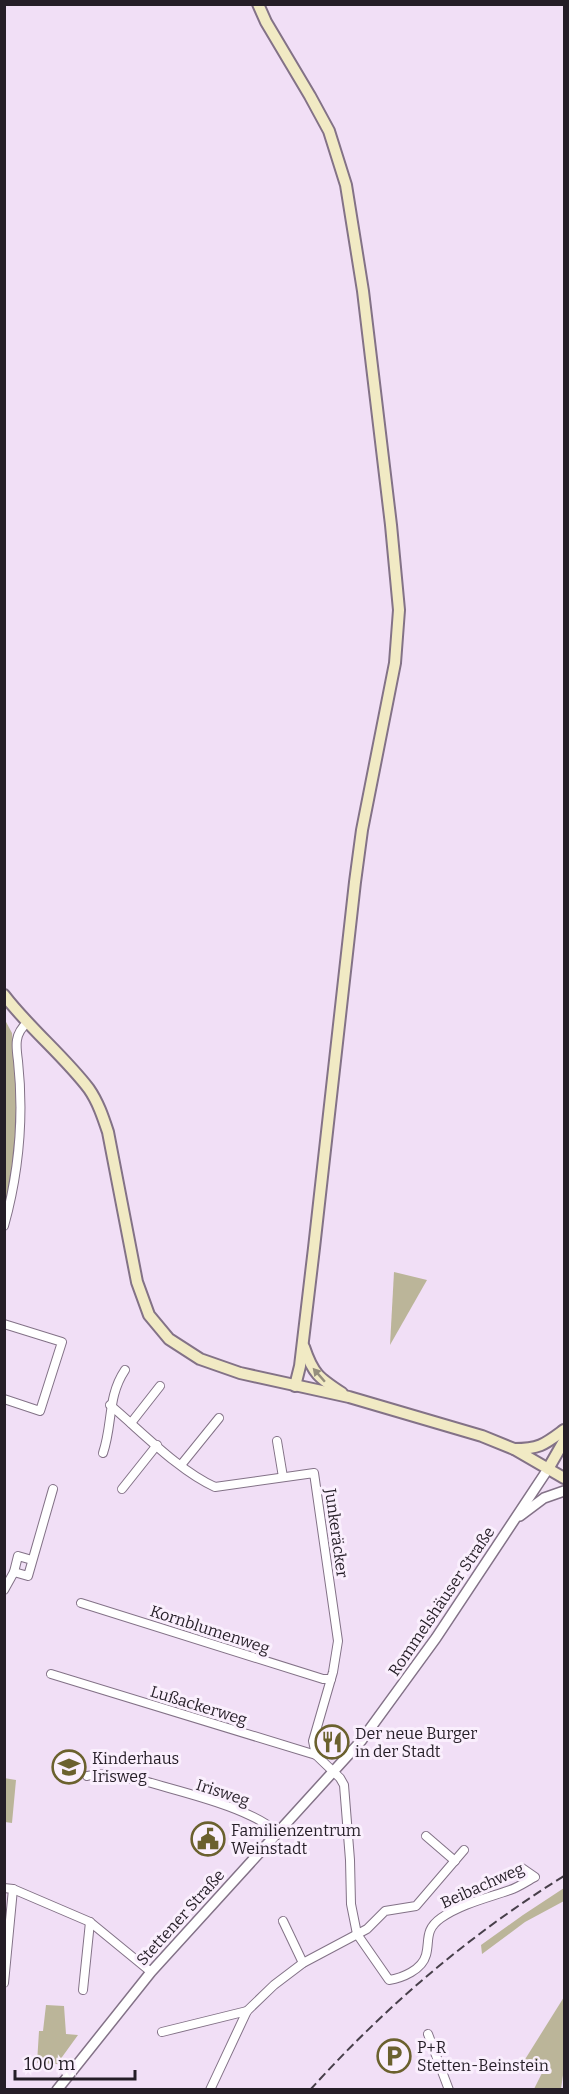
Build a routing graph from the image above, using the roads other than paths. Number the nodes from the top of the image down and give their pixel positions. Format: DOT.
graph roads {
  1 [pos="258,4"];
  2 [pos="4,996"];
  3 [pos="27,1023"];
  4 [pos="4,1226"];
  5 [pos="4,1324"];
  6 [pos="302,1341"];
  7 [pos="125,1370"];
  8 [pos="159,1386"];
  9 [pos="295,1386"];
  10 [pos="349,1397"];
  11 [pos="4,1399"];
  12 [pos="110,1405"];
  13 [pos="219,1419"];
  14 [pos="131,1423"];
  15 [pos="564,1430"];
  16 [pos="277,1441"];
  17 [pos="564,1441"];
  18 [pos="157,1445"];
  19 [pos="514,1449"];
  20 [pos="103,1453"];
  21 [pos="181,1464"];
  22 [pos="548,1468"];
  23 [pos="283,1477"];
  24 [pos="564,1478"];
  25 [pos="53,1489"];
  26 [pos="122,1489"];
  27 [pos="564,1491"];
  28 [pos="513,1521"];
  29 [pos="32,1560"];
  30 [pos="14,1572"];
  31 [pos="4,1590"];
  32 [pos="81,1603"];
  33 [pos="51,1674"];
  34 [pos="331,1679"];
  35 [pos="316,1755"];
  36 [pos="334,1771"];
  37 [pos="87,1776"];
  38 [pos="277,1832"];
  39 [pos="426,1836"];
  40 [pos="464,1850"];
  41 [pos="455,1861"];
  42 [pos="522,1869"];
  43 [pos="9,1888"];
  44 [pos="283,1921"];
  45 [pos="90,1922"];
  46 [pos="357,1934"];
  47 [pos="303,1963"];
  48 [pos="151,1972"];
  49 [pos="4,1983"];
  50 [pos="83,1990"];
  51 [pos="247,2011"];
  52 [pos="162,2032"];
  53 [pos="428,2034"];
  54 [pos="57,2090"];
  55 [pos="210,2090"];
  56 [pos="449,2090"];
  1 -- 6 [label="main road"];
  2 -- 3 [label="main road"];
  3 -- 4 [label="street"];
  3 -- 9 [label="main road"];
  5 -- 11 [label="street"];
  6 -- 9 [label="main road"];
  10 -- 6 [label="main road, one-way"];
  7 -- 12 [label="street"];
  8 -- 14 [label="street"];
  9 -- 10 [label="main road"];
  10 -- 19 [label="main road"];
  12 -- 14 [label="street, Junkeräcker"];
  12 -- 20 [label="street"];
  13 -- 21 [label="street"];
  14 -- 18 [label="street, Junkeräcker"];
  15 -- 19 [label="main road"];
  16 -- 23 [label="street"];
  17 -- 22 [label="main road, Rommelshäuser Straße"];
  18 -- 21 [label="street, Junkeräcker"];
  18 -- 26 [label="street"];
  19 -- 22 [label="main road"];
  21 -- 23 [label="street, Junkeräcker"];
  22 -- 24 [label="main road"];
  22 -- 28 [label="street, Rommelshäuser Straße"];
  23 -- 34 [label="street, Junkeräcker"];
  25 -- 29 [label="street"];
  27 -- 28 [label="street"];
  28 -- 36 [label="street, Rommelshäuser Straße"];
  29 -- 30 [label="street"];
  29 -- 30 [label="street"];
  30 -- 31 [label="street"];
  32 -- 34 [label="street, Kornblumenweg"];
  33 -- 35 [label="street, Lußackerweg"];
  34 -- 35 [label="street, Junkeräcker"];
  35 -- 36 [label="street, Lußackerweg"];
  36 -- 38 [label="street, Stettener Straße"];
  36 -- 46 [label="street"];
  37 -- 38 [label="street, Irisweg"];
  38 -- 48 [label="street, Stettener Straße"];
  39 -- 41 [label="street"];
  40 -- 41 [label="street"];
  41 -- 46 [label="street"];
  42 -- 46 [label="street, Beibachweg"];
  43 -- 45 [label="street"];
  43 -- 49 [label="street"];
  44 -- 47 [label="street"];
  45 -- 48 [label="street"];
  45 -- 50 [label="street"];
  46 -- 47 [label="street"];
  47 -- 51 [label="street"];
  48 -- 54 [label="street, Stettener Straße"];
  51 -- 52 [label="street"];
  51 -- 55 [label="street"];
  53 -- 56 [label="street"];
}
